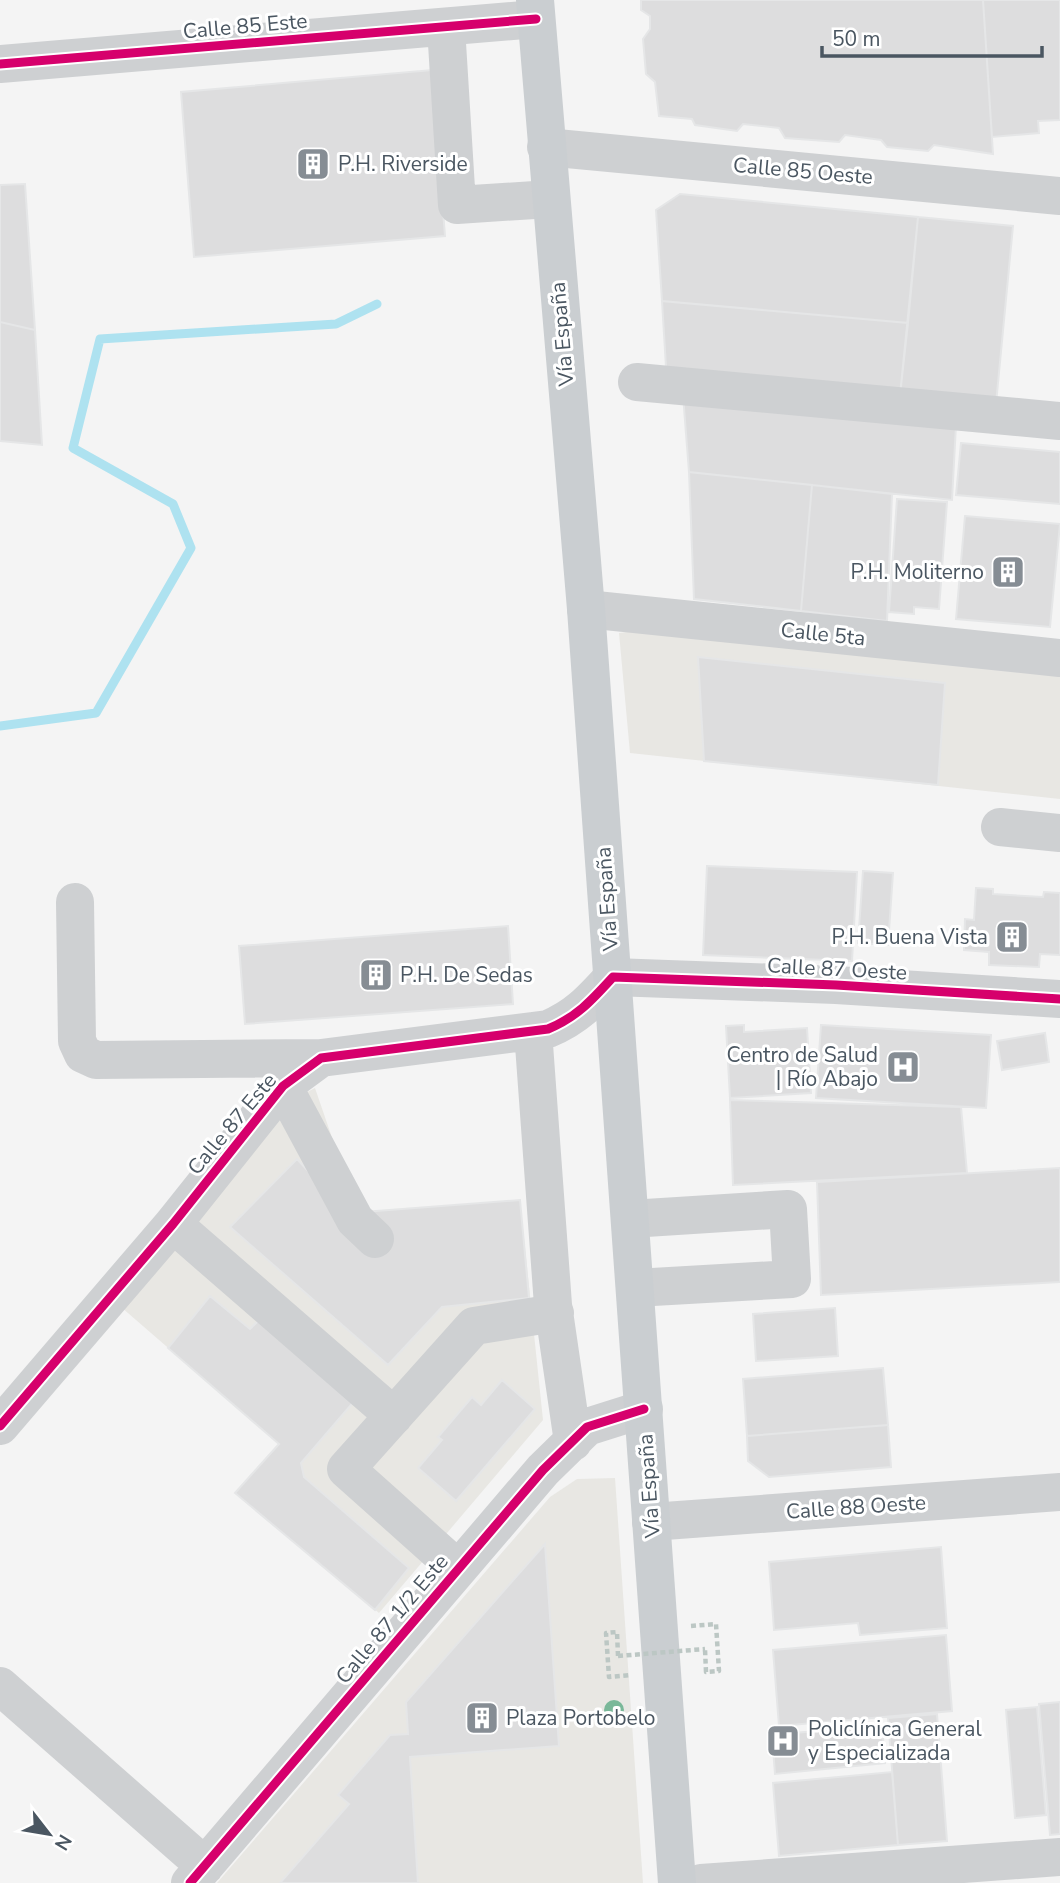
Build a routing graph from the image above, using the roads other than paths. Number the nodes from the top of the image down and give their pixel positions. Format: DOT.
graph roads {
  1 [pos="535,10"];
  2 [pos="446,27"];
  3 [pos="0,64"];
  4 [pos="545,147"];
  5 [pos="1060,196"];
  6 [pos="550,199"];
  7 [pos="637,382"];
  8 [pos="1060,421"];
  9 [pos="586,609"];
  10 [pos="1060,658"];
  11 [pos="1000,827"];
  12 [pos="1060,833"];
  13 [pos="75,902"];
  14 [pos="613,977"];
  15 [pos="1060,999"];
  16 [pos="533,1031"];
  17 [pos="321,1058"];
  18 [pos="283,1086"];
  19 [pos="630,1219"];
  20 [pos="173,1224"];
  21 [pos="375,1239"];
  22 [pos="635,1288"];
  23 [pos="555,1313"];
  24 [pos="643,1409"];
  25 [pos="394,1416"];
  26 [pos="0,1426"];
  27 [pos="573,1442"];
  28 [pos="1060,1492"];
  29 [pos="652,1522"];
  30 [pos="458,1569"];
  31 [pos="0,1686"];
  32 [pos="1060,1857"];
  33 [pos="198,1874"];
  34 [pos="677,1883"];
  35 [pos="701,1883"];
  1 -- 2 [label="street, Calle 85 Este"];
  1 -- 4 [label="main road, Vía España"];
  2 -- 3 [label="street, Calle 85 Este"];
  2 -- 6 [label="street"];
  4 -- 5 [label="street, Calle 85 Oeste"];
  4 -- 6 [label="main road, Vía España"];
  6 -- 9 [label="main road, Vía España"];
  7 -- 8 [label="street"];
  9 -- 10 [label="street, Calle 5ta"];
  9 -- 14 [label="main road, Vía España"];
  11 -- 12 [label="street"];
  13 -- 17 [label="street"];
  14 -- 15 [label="street, Calle 87 Oeste"];
  14 -- 16 [label="street, Calle 87 Este"];
  14 -- 19 [label="main road, Vía España"];
  16 -- 17 [label="street, Calle 87 Este"];
  16 -- 23 [label="street"];
  17 -- 18 [label="street, Calle 87 Este"];
  18 -- 20 [label="street, Calle 87 Este"];
  18 -- 21 [label="street"];
  19 -- 22 [label="main road, Vía España"];
  19 -- 22 [label="street"];
  20 -- 25 [label="street"];
  20 -- 26 [label="street, Calle 87 Este"];
  22 -- 24 [label="main road, Vía España"];
  23 -- 25 [label="street"];
  23 -- 27 [label="street"];
  24 -- 27 [label="street, Calle 87 1/2 Este"];
  24 -- 29 [label="main road, Vía España"];
  25 -- 30 [label="street"];
  27 -- 30 [label="street, Calle 87 1/2 Este"];
  28 -- 29 [label="street, Calle 88 Oeste"];
  29 -- 34 [label="main road, Vía España"];
  30 -- 33 [label="street, Calle 87 1/2 Este"];
  31 -- 33 [label="street"];
  32 -- 35 [label="street"];
}
